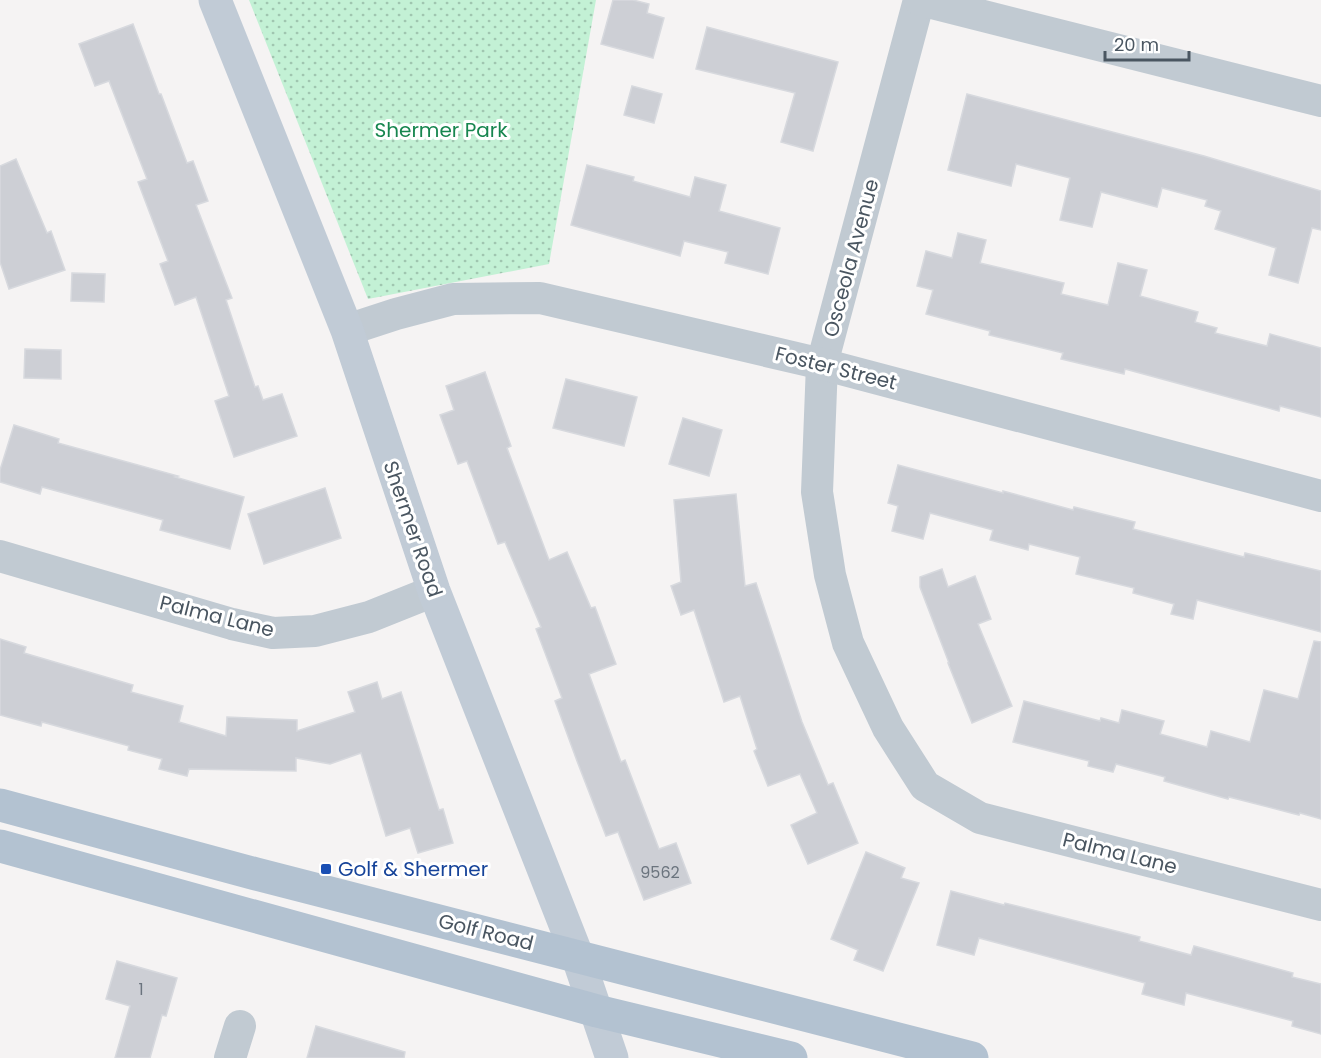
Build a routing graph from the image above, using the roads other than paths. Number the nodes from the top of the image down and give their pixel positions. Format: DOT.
graph roads {
  1 [pos="215,0"];
  2 [pos="920,0"];
  3 [pos="1321,101"];
  4 [pos="347,330"];
  5 [pos="822,364"];
  6 [pos="1321,496"];
  7 [pos="0,556"];
  8 [pos="434,591"];
  9 [pos="925,786"];
  10 [pos="0,805"];
  11 [pos="0,846"];
  12 [pos="1321,905"];
  13 [pos="577,955"];
  14 [pos="597,1011"];
  15 [pos="240,1026"];
  16 [pos="230,1058"];
  17 [pos="612,1058"];
  18 [pos="791,1058"];
  19 [pos="972,1058"];
  1 -- 4 [label="main road, Shermer Road"];
  2 -- 3 [label="street"];
  2 -- 5 [label="street, Osceola Avenue"];
  4 -- 5 [label="street, Foster Street"];
  4 -- 8 [label="main road, Shermer Road"];
  5 -- 6 [label="street, Foster Street"];
  5 -- 9 [label="street, Osceola Avenue"];
  7 -- 8 [label="street, Palma Lane"];
  8 -- 13 [label="main road, Shermer Road"];
  9 -- 12 [label="street, Palma Lane"];
  10 -- 13 [label="main road, Golf Road"];
  11 -- 14 [label="main road"];
  13 -- 14 [label="main road, Shermer Road"];
  13 -- 19 [label="main road, Golf Road"];
  14 -- 17 [label="main road, Shermer Road"];
  14 -- 18 [label="main road"];
  15 -- 16 [label="street"];
}
